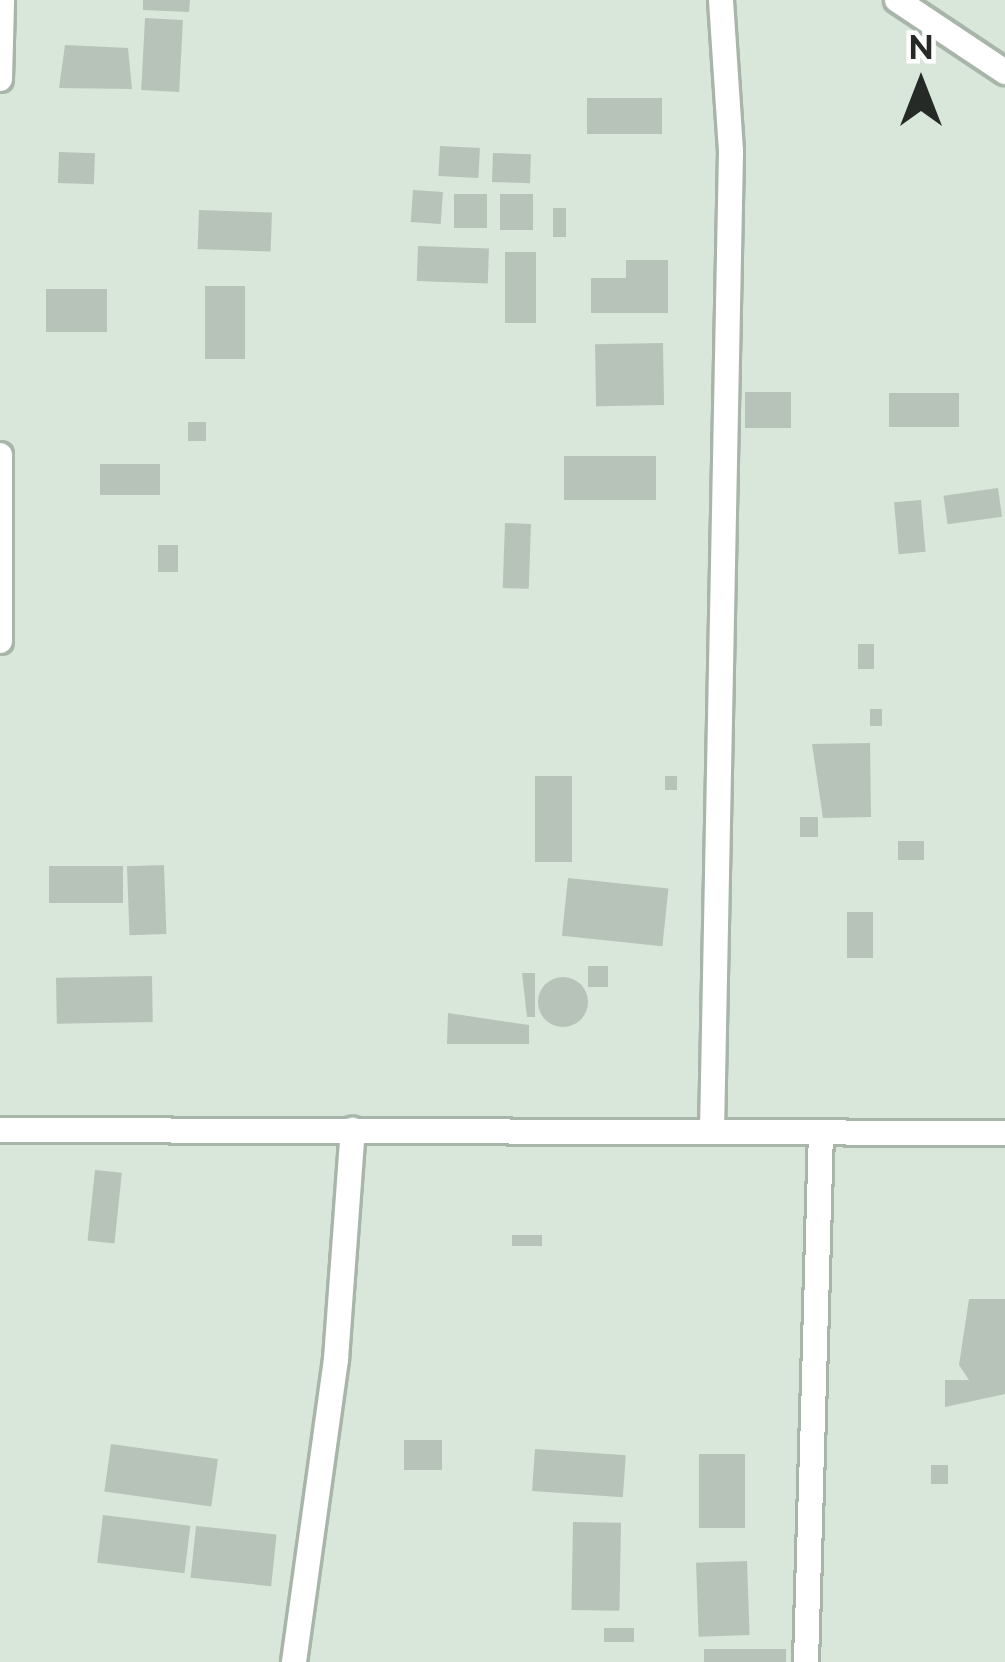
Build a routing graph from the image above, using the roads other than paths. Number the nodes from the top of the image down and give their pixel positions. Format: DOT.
graph roads {
  1 [pos="2,0"];
  2 [pos="721,0"];
  3 [pos="897,0"];
  4 [pos="0,48"];
  5 [pos="1005,72"];
  6 [pos="0,79"];
  7 [pos="0,455"];
  8 [pos="0,641"];
  9 [pos="0,1130"];
  10 [pos="352,1130"];
  11 [pos="712,1132"];
  12 [pos="821,1132"];
  13 [pos="1005,1133"];
  14 [pos="294,1662"];
  15 [pos="806,1662"];
  1 -- 4 [label="street"];
  2 -- 11 [label="street"];
  3 -- 5 [label="street"];
  4 -- 6 [label="street"];
  7 -- 8 [label="street"];
  9 -- 10 [label="street"];
  10 -- 11 [label="street"];
  10 -- 14 [label="street"];
  11 -- 12 [label="street"];
  12 -- 13 [label="street"];
  12 -- 15 [label="street"];
}
